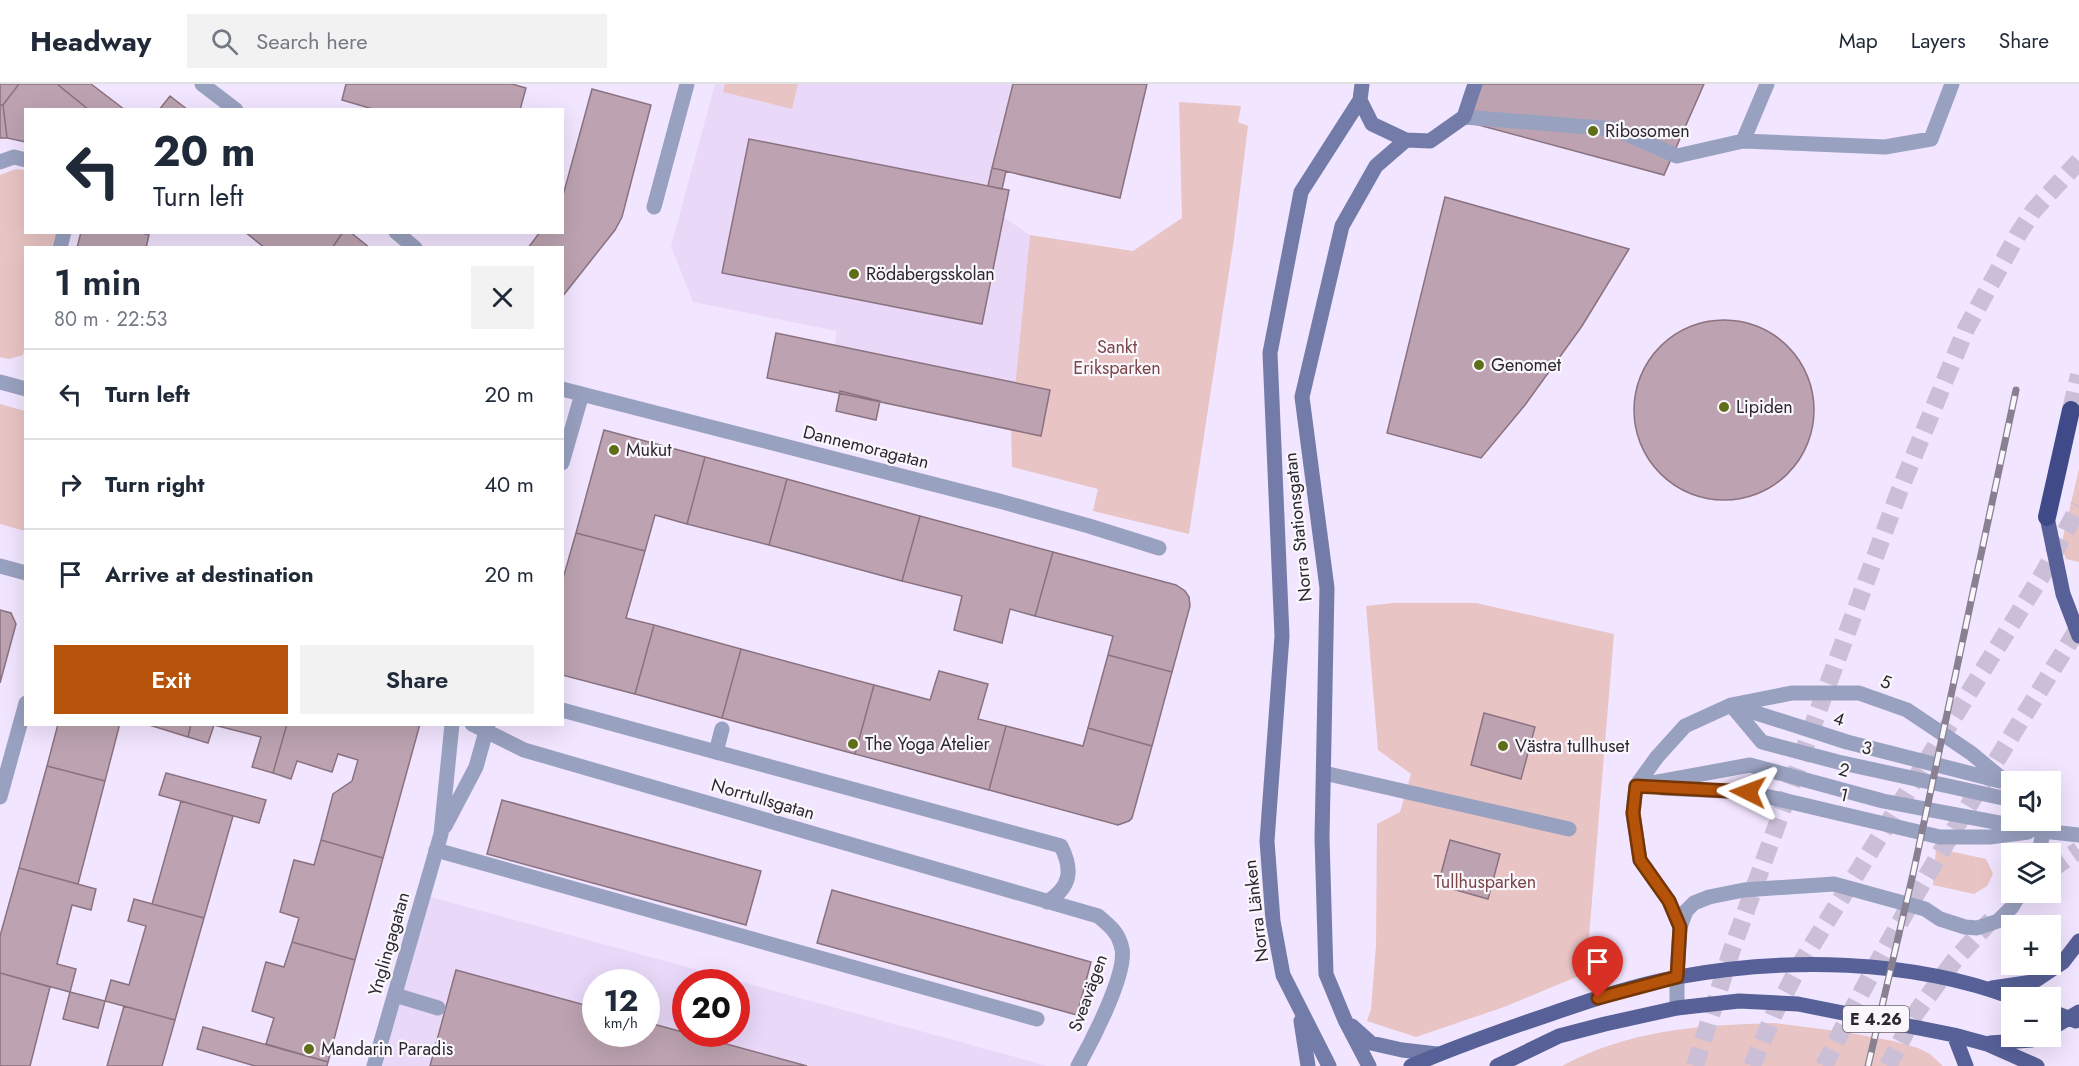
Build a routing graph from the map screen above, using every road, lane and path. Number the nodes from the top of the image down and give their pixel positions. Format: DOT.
graph roads {
  1 [pos="202,84"];
  2 [pos="687,84"];
  3 [pos="1362,84"];
  4 [pos="1475,84"];
  5 [pos="1767,84"];
  6 [pos="1952,84"];
  7 [pos="1360,100"];
  8 [pos="233,108"];
  9 [pos="1464,117"];
  10 [pos="1406,140"];
  11 [pos="1743,141"];
  12 [pos="24,160"];
  13 [pos="0,162"];
  14 [pos="654,207"];
  15 [pos="398,234"];
  16 [pos="413,246"];
  17 [pos="0,382"];
  18 [pos="24,386"];
  19 [pos="564,390"];
  20 [pos="582,394"];
  21 [pos="2071,410"];
  22 [pos="564,456"];
  23 [pos="2047,517"];
  24 [pos="1159,548"];
  25 [pos="0,566"];
  26 [pos="24,572"];
  27 [pos="2079,636"];
  28 [pos="1731,705"];
  29 [pos="24,711"];
  30 [pos="564,711"];
  31 [pos="452,726"];
  32 [pos="487,728"];
  33 [pos="722,729"];
  34 [pos="716,752"];
  35 [pos="1324,773"];
  36 [pos="2001,778"];
  37 [pos="2001,783"];
  38 [pos="1636,786"];
  39 [pos="0,797"];
  40 [pos="2001,798"];
  41 [pos="2001,820"];
  42 [pos="1569,829"];
  43 [pos="2017,831"];
  44 [pos="2061,831"];
  45 [pos="441,834"];
  46 [pos="2079,835"];
  47 [pos="1267,842"];
  48 [pos="436,850"];
  49 [pos="1047,902"];
  50 [pos="2014,903"];
  51 [pos="1680,927"];
  52 [pos="1117,932"];
  53 [pos="2079,941"];
  54 [pos="1677,977"];
  55 [pos="1989,988"];
  56 [pos="2001,993"];
  57 [pos="395,995"];
  58 [pos="438,1008"];
  59 [pos="1677,1008"];
  60 [pos="1299,1009"];
  61 [pos="2061,1014"];
  62 [pos="2076,1017"];
  63 [pos="1037,1019"];
  64 [pos="1345,1020"];
  65 [pos="2061,1024"];
  66 [pos="1954,1035"];
  67 [pos="2001,1043"];
  68 [pos="1988,1044"];
  69 [pos="1437,1054"];
  70 [pos="375,1066"];
  71 [pos="1077,1066"];
  72 [pos="1308,1066"];
  73 [pos="1329,1066"];
  74 [pos="1369,1066"];
  75 [pos="1411,1066"];
  76 [pos="1497,1066"];
  77 [pos="1966,1066"];
  78 [pos="2037,1066"];
  1 -- 8 [label="street"];
  2 -- 14 [label="street"];
  3 -- 7 [label="main road, Norra Stationsgatan"];
  4 -- 9 [label="main road"];
  5 -- 11 [label="street"];
  6 -- 11 [label="street"];
  7 -- 10 [label="main road"];
  7 -- 47 [label="main road, Norra Stationsgatan"];
  9 -- 10 [label="main road"];
  9 -- 11 [label="street"];
  10 -- 35 [label="main road, Norra Stationsgatan"];
  12 -- 13 [label="street"];
  15 -- 16 [label="street"];
  17 -- 18 [label="street"];
  19 -- 20 [label="street, Dannemoragatan"];
  20 -- 22 [label="street"];
  20 -- 24 [label="street, Dannemoragatan"];
  21 -- 23 [label="highway"];
  23 -- 27 [label="main road"];
  25 -- 26 [label="street"];
  28 -- 36 [label="street, 5"];
  28 -- 37 [label="street, 4"];
  28 -- 38 [label="street, 5"];
  28 -- 40 [label="street, 3"];
  29 -- 39 [label="street"];
  30 -- 34 [label="street, Norrtullsgatan"];
  31 -- 45 [label="street, Ynglingagatan"];
  32 -- 45 [label="street, Ynglingagatan"];
  32 -- 49 [label="street, Norrtullsgatan"];
  33 -- 34 [label="street"];
  34 -- 49 [label="street, Norrtullsgatan"];
  35 -- 42 [label="street"];
  35 -- 64 [label="main road, Norra Stationsgatan"];
  38 -- 41 [label="street, 2"];
  38 -- 43 [label="street, 1"];
  38 -- 51 [label="street"];
  44 -- 46 [label="street"];
  45 -- 48 [label="street, Ynglingagatan"];
  47 -- 60 [label="main road, Norra Länken"];
  48 -- 57 [label="street, Ynglingagatan"];
  48 -- 63 [label="street"];
  49 -- 52 [label="street, Norrtullsgatan"];
  50 -- 51 [label="street"];
  51 -- 54 [label="street"];
  52 -- 71 [label="street, Sveavägen"];
  53 -- 55 [label="main road"];
  54 -- 55 [label="main road"];
  54 -- 59 [label="street"];
  54 -- 69 [label="main road"];
  55 -- 56 [label="main road"];
  57 -- 58 [label="street"];
  57 -- 70 [label="street, Ynglingagatan"];
  59 -- 66 [label="main road, E 4.26"];
  59 -- 76 [label="main road, E 4.26"];
  60 -- 72 [label="main road"];
  60 -- 73 [label="main road"];
  61 -- 62 [label="main road"];
  62 -- 65 [label="main road"];
  64 -- 69 [label="main road"];
  64 -- 74 [label="main road"];
  66 -- 68 [label="main road, E 4.26"];
  66 -- 77 [label="main road"];
  67 -- 68 [label="main road"];
  68 -- 78 [label="main road, E 4.26"];
  69 -- 75 [label="main road"];
}
